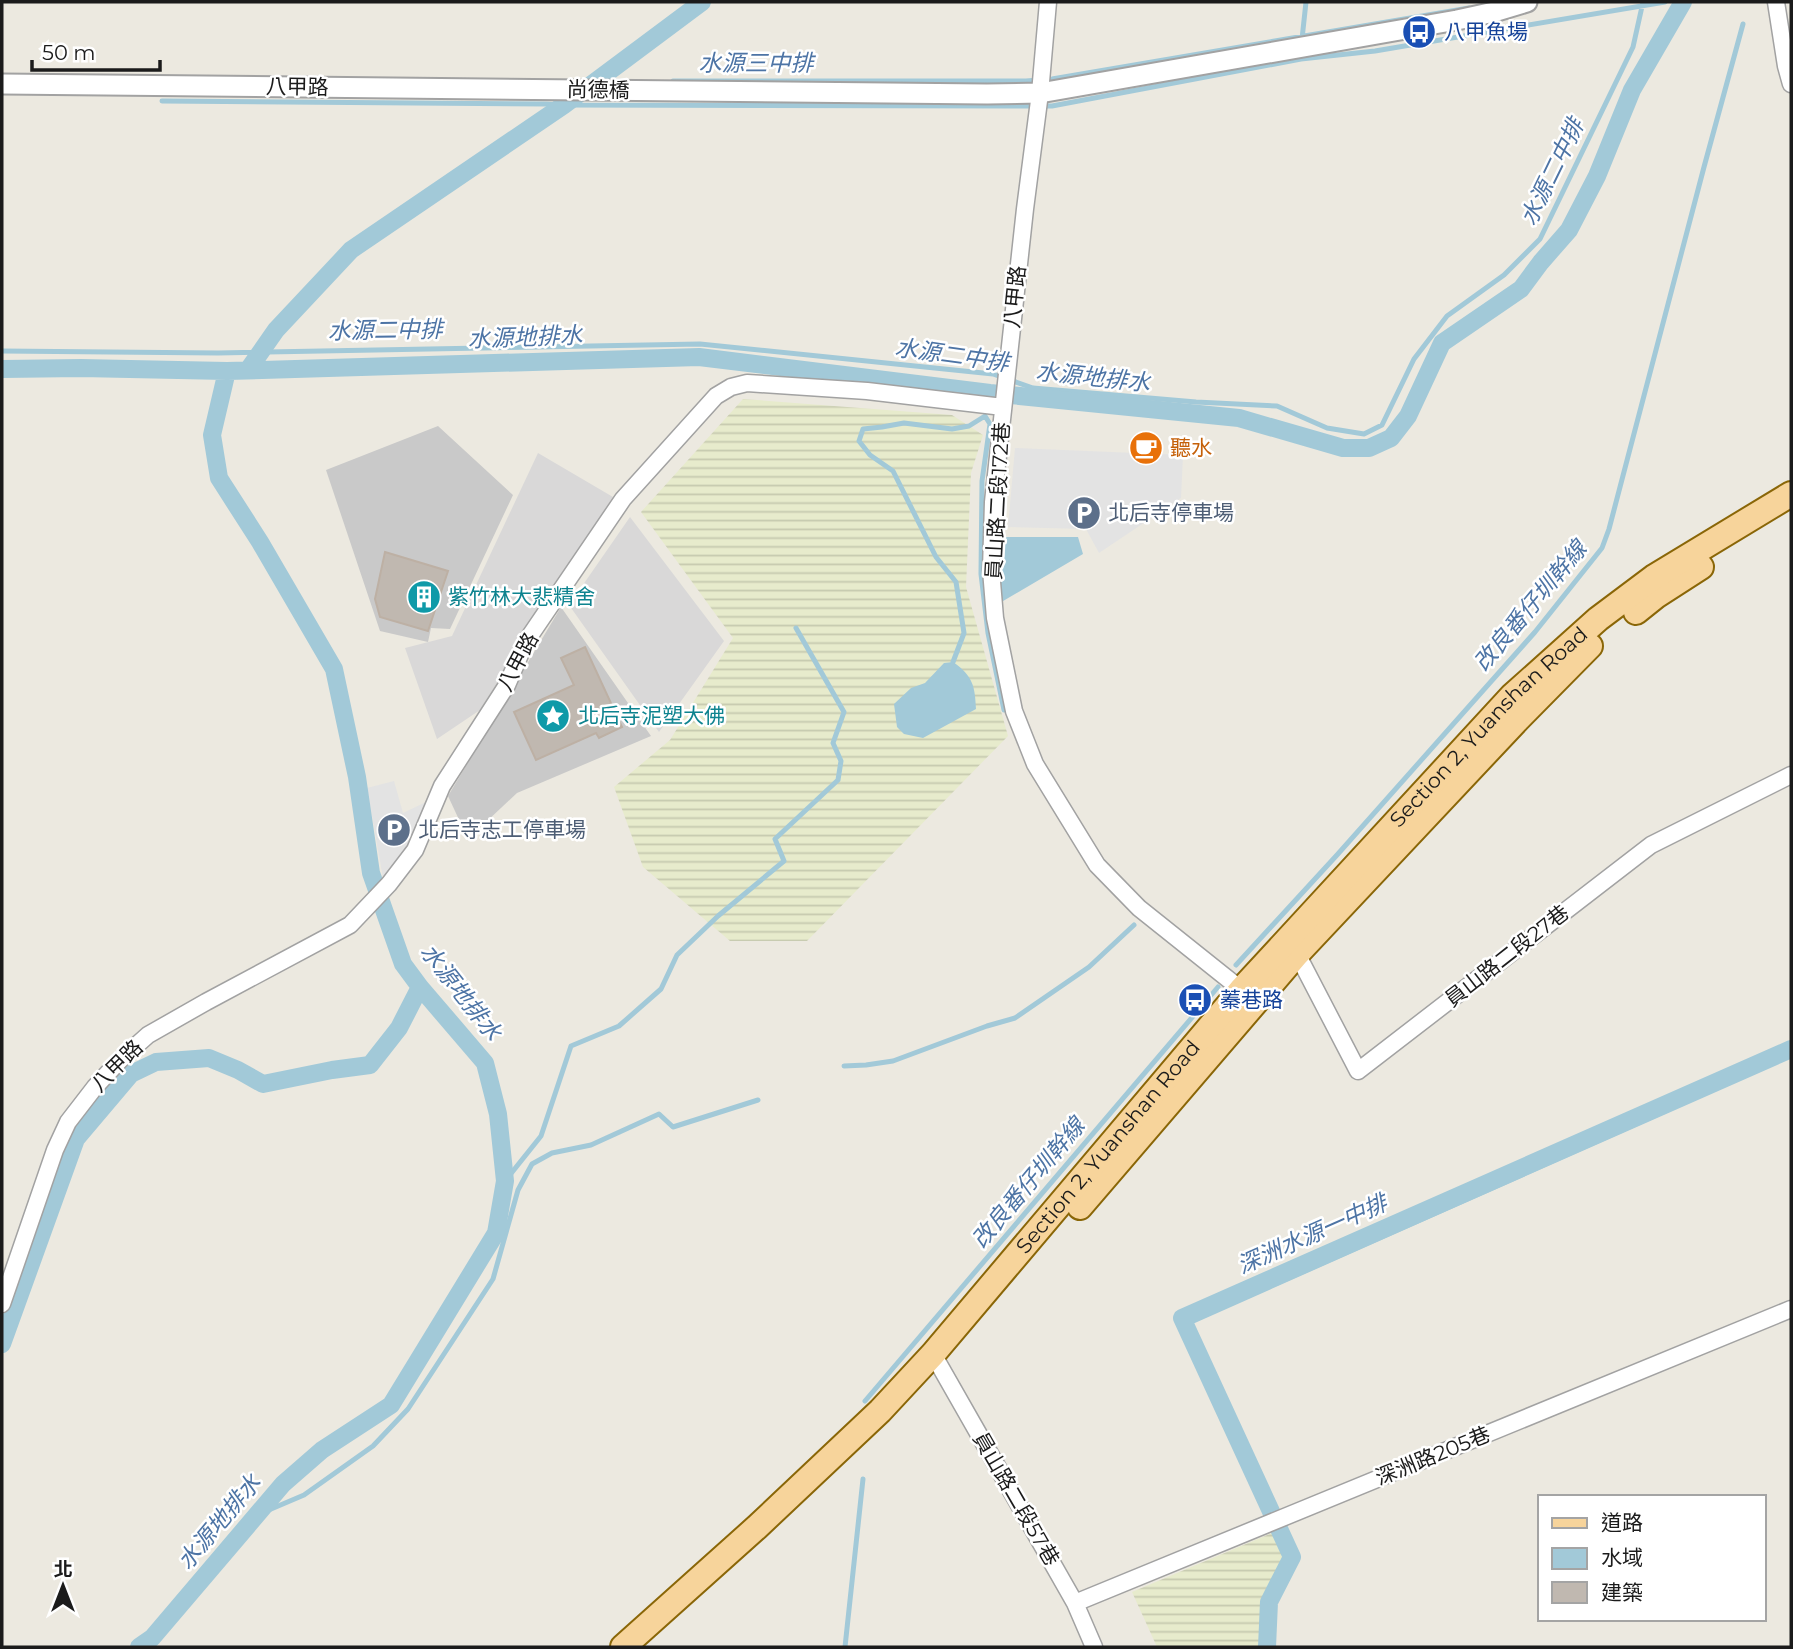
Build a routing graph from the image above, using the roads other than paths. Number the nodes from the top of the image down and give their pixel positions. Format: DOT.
graph roads {
  1 [pos="1048,2"];
  2 [pos="1527,2"];
  3 [pos="1776,2"];
  4 [pos="2,84"];
  5 [pos="1791,84"];
  6 [pos="551,89"];
  7 [pos="1040,93"];
  8 [pos="1004,399"];
  9 [pos="1791,494"];
  10 [pos="1791,512"];
  11 [pos="1791,775"];
  12 [pos="1293,946"];
  13 [pos="1249,995"];
  14 [pos="2,1304"];
  15 [pos="1791,1310"];
  16 [pos="937,1361"];
  17 [pos="1075,1603"];
  18 [pos="623,1647"];
  19 [pos="644,1647"];
  20 [pos="1094,1647"];
  1 -- 7 [label="street, 八甲路"];
  2 -- 7 [label="street"];
  3 -- 5 [label="street"];
  4 -- 6 [label="street, 八甲路"];
  6 -- 7 [label="street, 尚德橋"];
  7 -- 8 [label="street, 八甲路"];
  8 -- 13 [label="street, 員山路二段172巷"];
  8 -- 14 [label="street, 八甲路"];
  9 -- 12 [label="main road, Section 2, Yuanshan Road"];
  10 -- 12 [label="main road, Section 2, Yuanshan Road"];
  11 -- 12 [label="street, 員山路二段27巷"];
  12 -- 13 [label="main road, Section 2, Yuanshan Road"];
  13 -- 16 [label="main road, Section 2, Yuanshan Road"];
  15 -- 17 [label="street, 深洲路205巷"];
  16 -- 17 [label="street, 員山路二段57巷"];
  16 -- 18 [label="main road, Section 2, Yuanshan Road"];
  16 -- 19 [label="main road, Section 2, Yuanshan Road"];
  17 -- 20 [label="street, 員山路二段57巷"];
}
